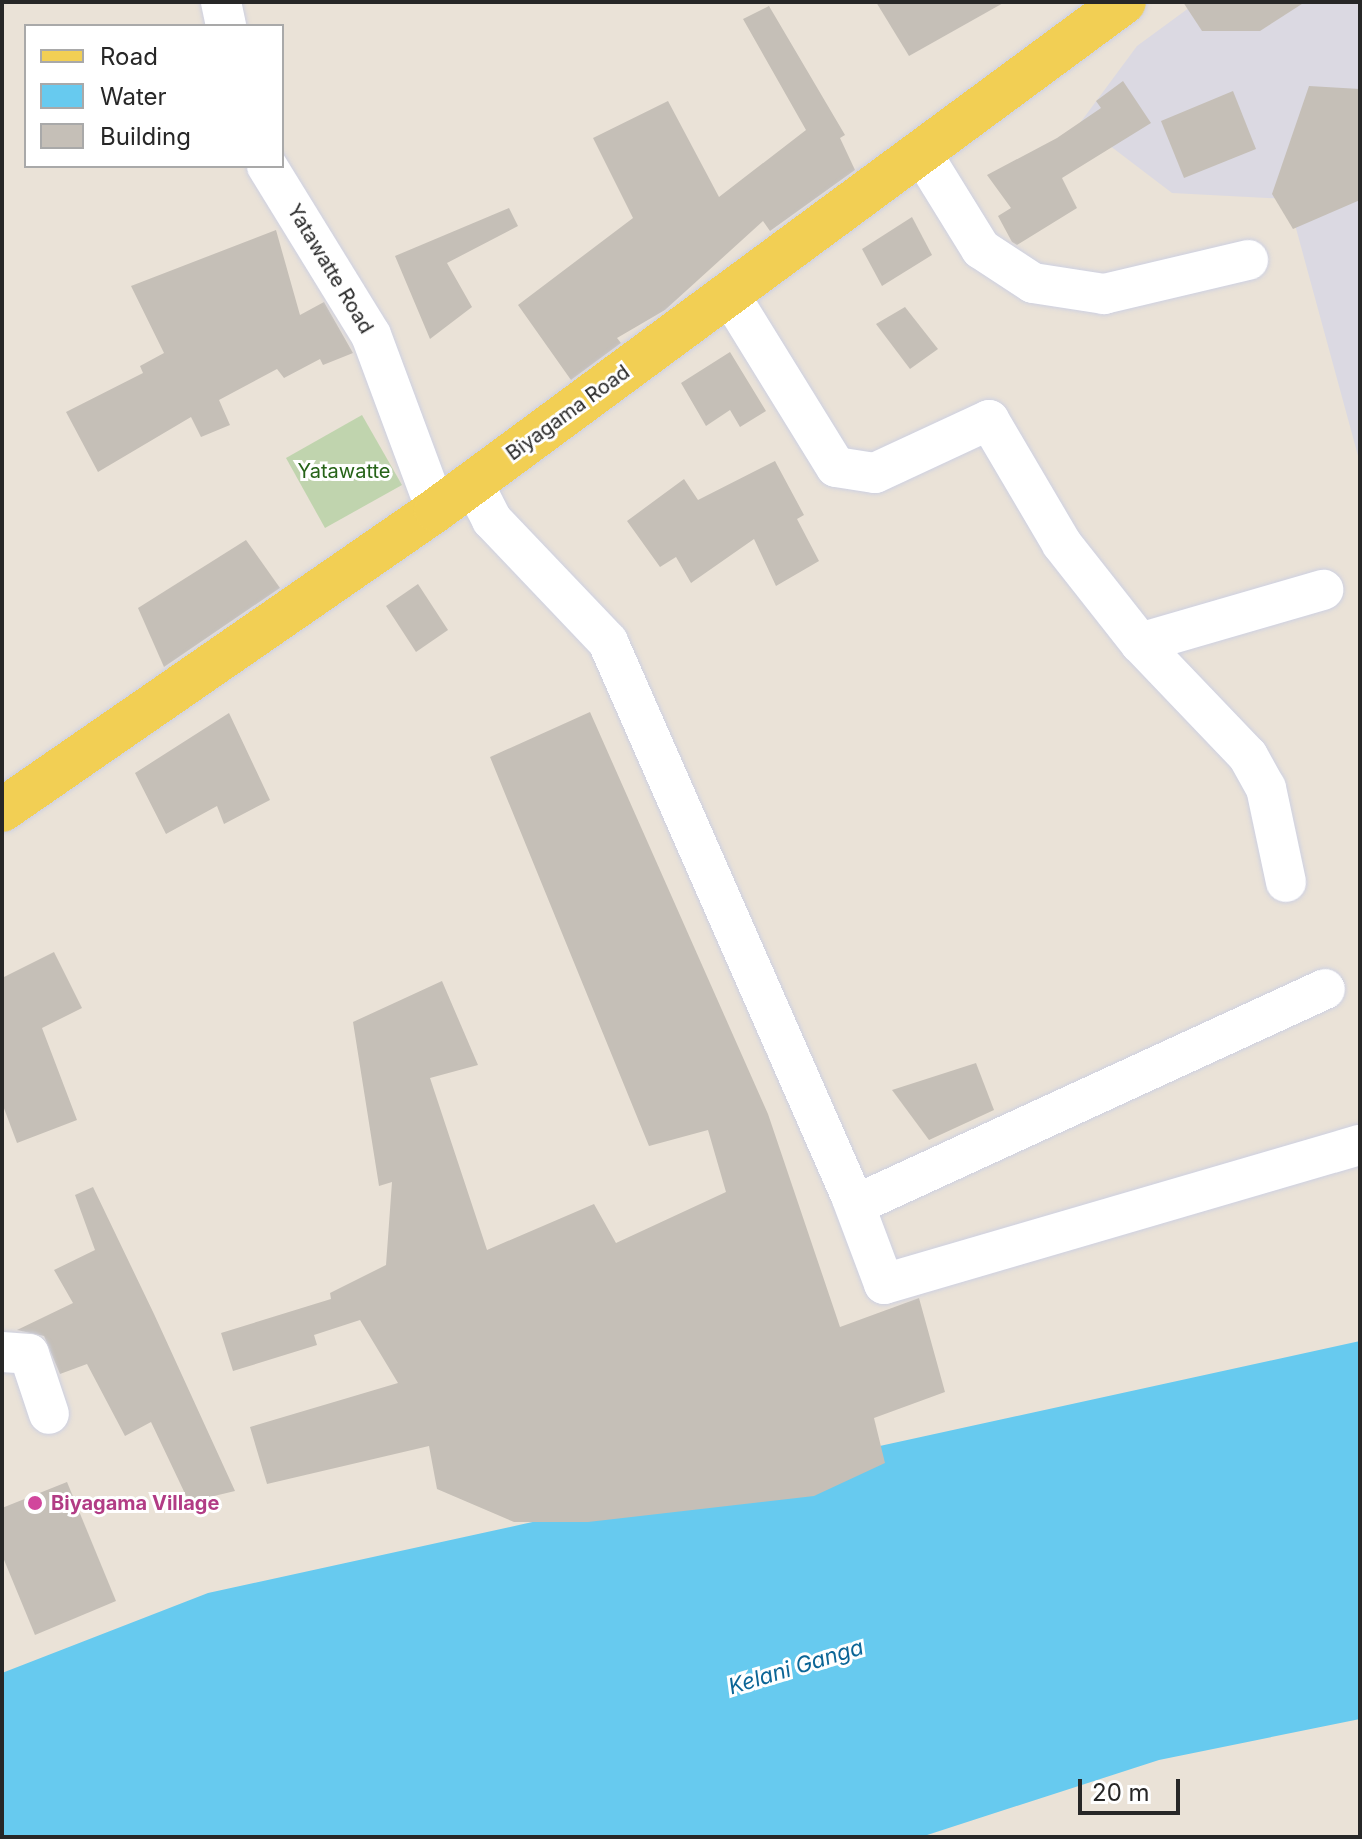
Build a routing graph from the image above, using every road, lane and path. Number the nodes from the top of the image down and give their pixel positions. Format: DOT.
graph roads {
  1 [pos="221,2"];
  2 [pos="1124,2"];
  3 [pos="226,24"];
  4 [pos="921,152"];
  5 [pos="268,168"];
  6 [pos="1248,260"];
  7 [pos="729,294"];
  8 [pos="473,483"];
  9 [pos="436,510"];
  10 [pos="1323,590"];
  11 [pos="1140,643"];
  12 [pos="2,810"];
  13 [pos="1286,882"];
  14 [pos="1325,989"];
  15 [pos="1360,1145"];
  16 [pos="851,1196"];
  17 [pos="2,1352"];
  18 [pos="49,1414"];
  1 -- 3 [label="street"];
  2 -- 4 [label="main road, Biyagama Road"];
  4 -- 6 [label="street"];
  4 -- 7 [label="main road, Biyagama Road"];
  5 -- 9 [label="street, Yatawatte Road"];
  7 -- 8 [label="main road, Biyagama Road"];
  7 -- 11 [label="street"];
  8 -- 9 [label="main road, Biyagama Road"];
  8 -- 16 [label="street"];
  9 -- 12 [label="main road, Biyagama Road"];
  10 -- 11 [label="street"];
  11 -- 13 [label="street"];
  14 -- 16 [label="street"];
  15 -- 16 [label="street"];
  17 -- 18 [label="street"];
}
